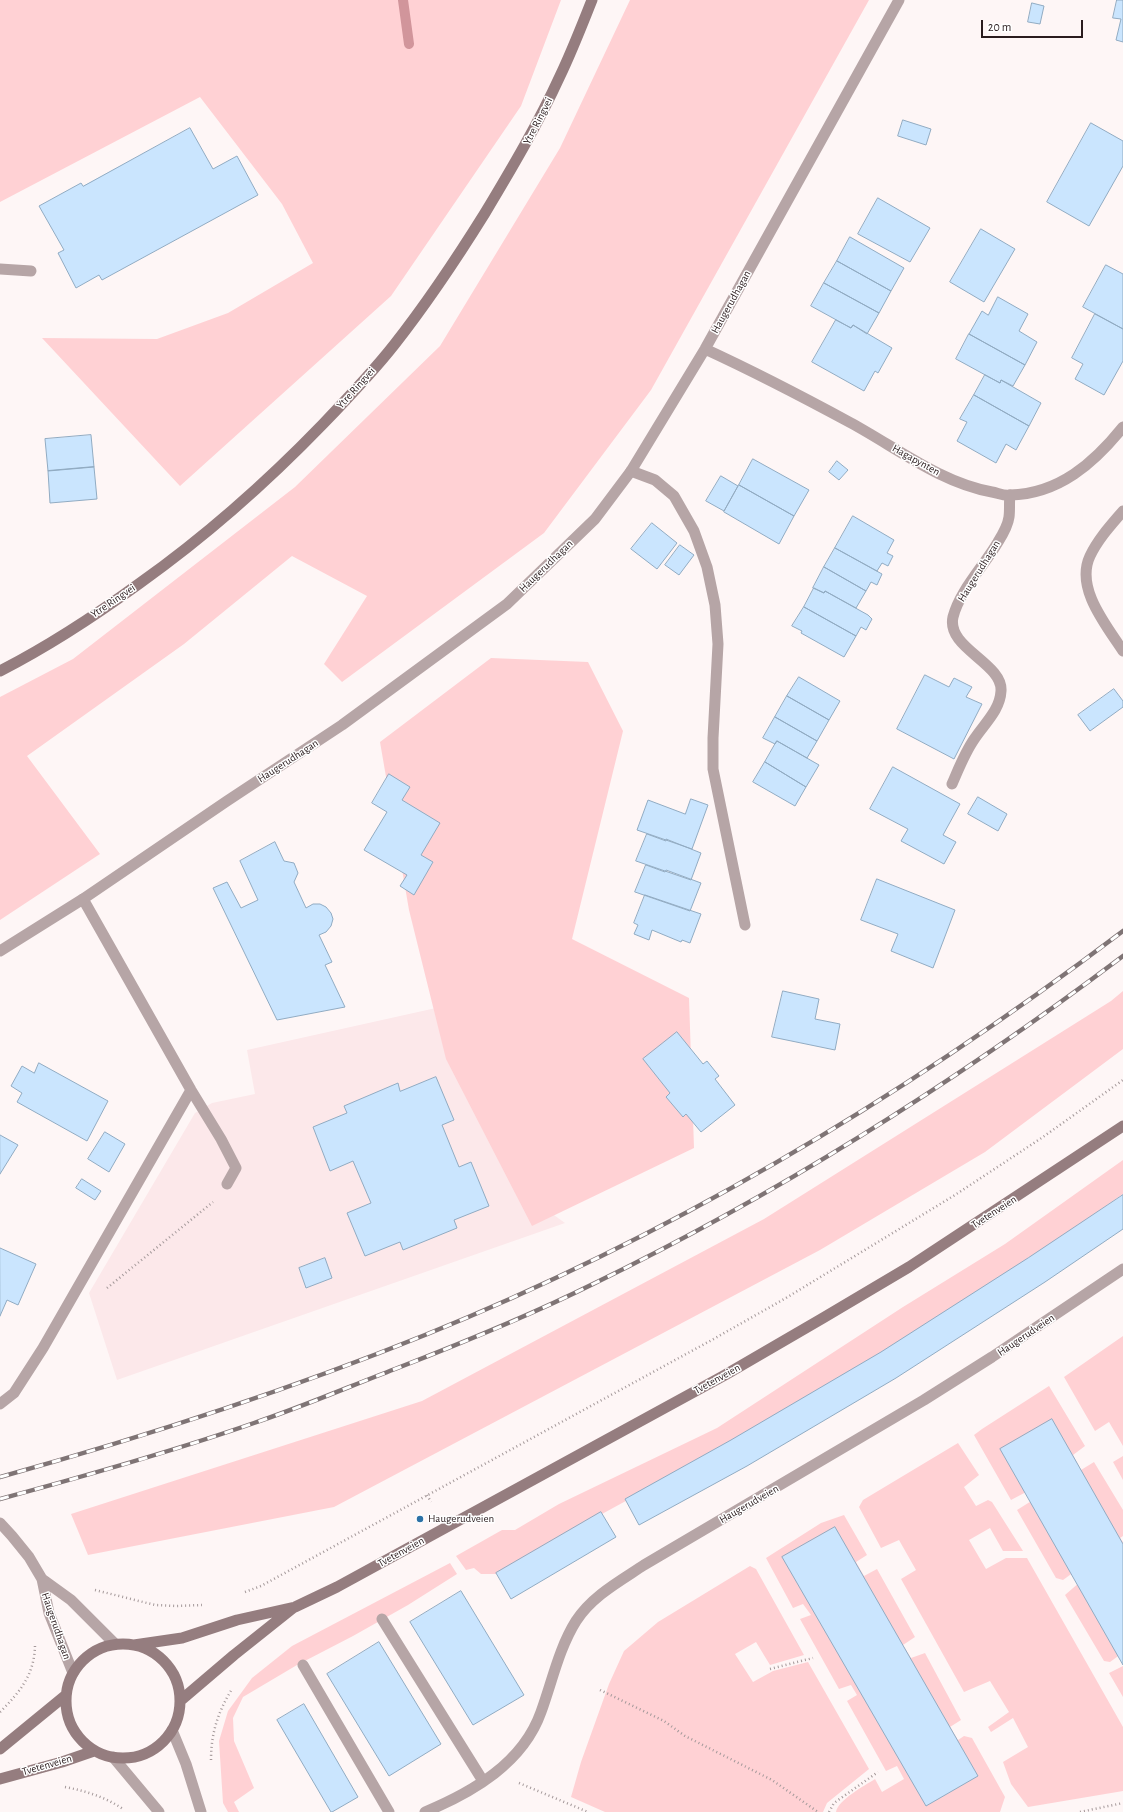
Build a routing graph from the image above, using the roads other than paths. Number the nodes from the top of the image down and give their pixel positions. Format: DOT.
graph roads {
  1 [pos="592,0"];
  2 [pos="899,0"];
  3 [pos="0,268"];
  4 [pos="31,271"];
  5 [pos="705,349"];
  6 [pos="1123,427"];
  7 [pos="631,471"];
  8 [pos="1010,495"];
  9 [pos="1123,510"];
  10 [pos="1123,651"];
  11 [pos="0,670"];
  12 [pos="952,784"];
  13 [pos="83,899"];
  14 [pos="745,925"];
  15 [pos="0,951"];
  16 [pos="191,1090"];
  17 [pos="1123,1126"];
  18 [pos="227,1184"];
  19 [pos="1123,1269"];
  20 [pos="0,1404"];
  21 [pos="0,1523"];
  22 [pos="42,1579"];
  23 [pos="295,1607"];
  24 [pos="382,1620"];
  25 [pos="115,1644"];
  26 [pos="134,1645"];
  27 [pos="303,1665"];
  28 [pos="73,1674"];
  29 [pos="66,1695"];
  30 [pos="180,1701"];
  31 [pos="172,1730"];
  32 [pos="0,1749"];
  33 [pos="94,1751"];
  34 [pos="114,1757"];
  35 [pos="0,1779"];
  36 [pos="483,1781"];
  37 [pos="159,1812"];
  38 [pos="200,1812"];
  39 [pos="389,1812"];
  40 [pos="425,1812"];
  1 -- 11 [label="main road, Ytre Ringvei"];
  2 -- 5 [label="street, Haugerudhagan"];
  3 -- 4 [label="street"];
  5 -- 7 [label="street, Haugerudhagan"];
  5 -- 8 [label="street, Hagapynten"];
  6 -- 8 [label="street, Hagapynten"];
  7 -- 13 [label="street, Haugerudhagan"];
  7 -- 14 [label="street"];
  8 -- 12 [label="street, Haugerudhagan"];
  9 -- 10 [label="street"];
  13 -- 15 [label="street, Haugerudhagan"];
  13 -- 16 [label="street"];
  16 -- 18 [label="street"];
  16 -- 20 [label="street"];
  17 -- 23 [label="main road, Tvetenveien"];
  19 -- 36 [label="street, Haugerudveien"];
  21 -- 22 [label="street, Haugerudhagan"];
  22 -- 25 [label="street, Haugerudhagan"];
  22 -- 28 [label="street, Haugerudhagan"];
  23 -- 26 [label="main road, Tvetenveien"];
  23 -- 30 [label="main road, Tvetenveien"];
  24 -- 36 [label="street"];
  25 -- 26 [label="main road, Tvetenveien"];
  25 -- 28 [label="main road, Tvetenveien"];
  26 -- 30 [label="main road, Tvetenveien"];
  27 -- 39 [label="street"];
  28 -- 29 [label="main road, Tvetenveien"];
  29 -- 32 [label="main road"];
  29 -- 33 [label="main road, Tvetenveien"];
  30 -- 31 [label="main road, Tvetenveien"];
  31 -- 34 [label="main road, Tvetenveien"];
  31 -- 38 [label="street"];
  33 -- 34 [label="main road, Tvetenveien"];
  33 -- 35 [label="main road, Tvetenveien"];
  34 -- 37 [label="street"];
  36 -- 40 [label="street, Haugerudveien"];
}
